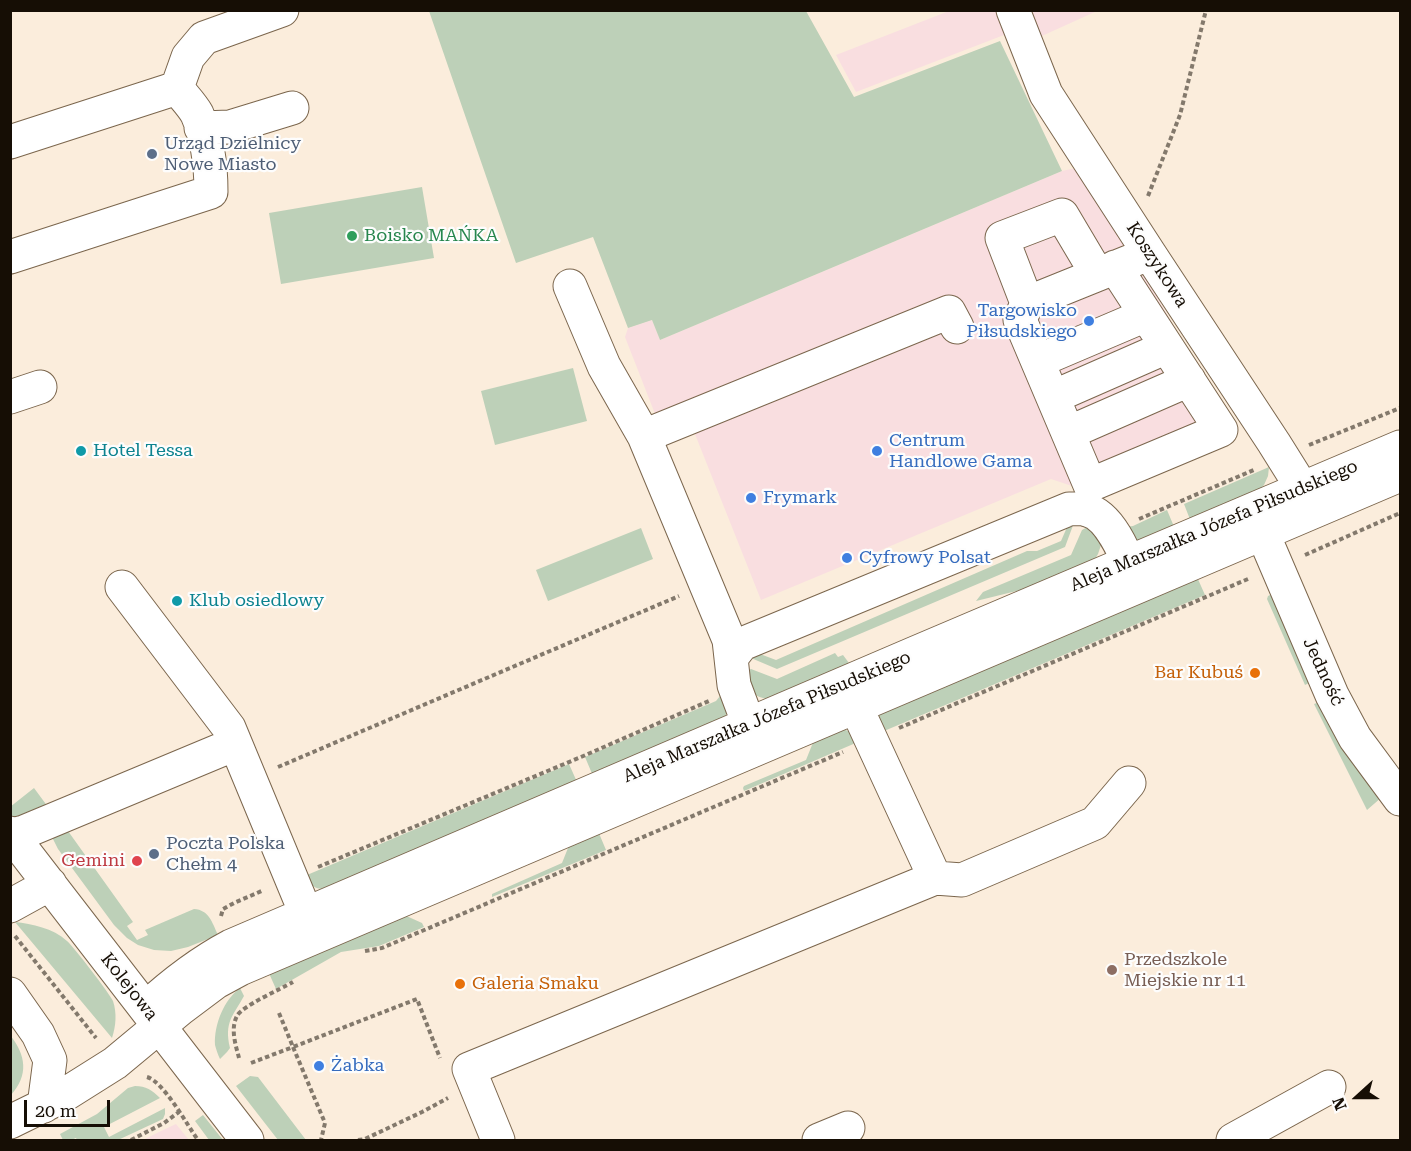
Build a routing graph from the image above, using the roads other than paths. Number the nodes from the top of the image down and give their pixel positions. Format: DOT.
graph roads {
  1 [pos="282,10"];
  2 [pos="1013,10"];
  3 [pos="177,88"];
  4 [pos="292,108"];
  5 [pos="201,128"];
  6 [pos="10,142"];
  7 [pos="1141,242"];
  8 [pos="10,257"];
  9 [pos="1106,271"];
  10 [pos="570,286"];
  11 [pos="1027,303"];
  12 [pos="1146,315"];
  13 [pos="957,327"];
  14 [pos="1167,347"];
  15 [pos="1038,361"];
  16 [pos="1189,380"];
  17 [pos="1053,397"];
  18 [pos="1068,433"];
  19 [pos="644,436"];
  20 [pos="1401,447"];
  21 [pos="1401,475"];
  22 [pos="1309,500"];
  23 [pos="1263,534"];
  24 [pos="1134,575"];
  25 [pos="122,588"];
  26 [pos="730,658"];
  27 [pos="856,707"];
  28 [pos="754,737"];
  29 [pos="235,744"];
  30 [pos="1129,783"];
  31 [pos="1401,799"];
  32 [pos="11,834"];
  33 [pos="935,878"];
  34 [pos="50,884"];
  35 [pos="10,906"];
  36 [pos="311,926"];
  37 [pos="10,994"];
  38 [pos="153,1018"];
  39 [pos="1329,1087"];
  40 [pos="44,1106"];
  41 [pos="10,1122"];
  42 [pos="247,1140"];
  43 [pos="498,1140"];
  44 [pos="1233,1140"];
  1 -- 3 [label="street"];
  2 -- 7 [label="street, Koszykowa"];
  3 -- 5 [label="street"];
  3 -- 6 [label="street"];
  4 -- 5 [label="street"];
  5 -- 8 [label="street"];
  7 -- 9 [label="street"];
  7 -- 22 [label="street, Koszykowa"];
  9 -- 11 [label="street"];
  9 -- 11 [label="street"];
  9 -- 12 [label="street"];
  10 -- 19 [label="street"];
  11 -- 15 [label="street"];
  12 -- 14 [label="street"];
  12 -- 15 [label="street"];
  13 -- 19 [label="street"];
  14 -- 16 [label="street"];
  14 -- 17 [label="street"];
  15 -- 17 [label="street"];
  16 -- 18 [label="street"];
  16 -- 18 [label="street"];
  17 -- 18 [label="street"];
  19 -- 26 [label="street"];
  20 -- 22 [label="street, Aleja Marszałka Józefa Piłsudskiego"];
  21 -- 22 [label="street, Aleja Marszałka Józefa Piłsudskiego"];
  22 -- 23 [label="street, Aleja Marszałka Józefa Piłsudskiego"];
  22 -- 24 [label="street, Aleja Marszałka Józefa Piłsudskiego"];
  23 -- 24 [label="street, Aleja Marszałka Józefa Piłsudskiego"];
  23 -- 31 [label="street, Jedność"];
  24 -- 26 [label="street"];
  24 -- 27 [label="street, Aleja Marszałka Józefa Piłsudskiego"];
  24 -- 28 [label="street, Aleja Marszałka Józefa Piłsudskiego"];
  25 -- 29 [label="street"];
  26 -- 28 [label="street"];
  27 -- 28 [label="street, Aleja Marszałka Józefa Piłsudskiego"];
  27 -- 33 [label="street"];
  28 -- 36 [label="street, Aleja Marszałka Józefa Piłsudskiego"];
  29 -- 32 [label="street"];
  29 -- 36 [label="street"];
  30 -- 33 [label="street"];
  32 -- 34 [label="street, Kolejowa"];
  33 -- 43 [label="street"];
  34 -- 35 [label="street"];
  34 -- 38 [label="street, Kolejowa"];
  36 -- 38 [label="street, Aleja Marszałka Józefa Piłsudskiego"];
  37 -- 40 [label="street"];
  38 -- 40 [label="street, Aleja Marszałka Józefa Piłsudskiego"];
  38 -- 42 [label="street, Kolejowa"];
  39 -- 44 [label="street"];
  40 -- 41 [label="street, Aleja Marszałka Józefa Piłsudskiego"];
}
